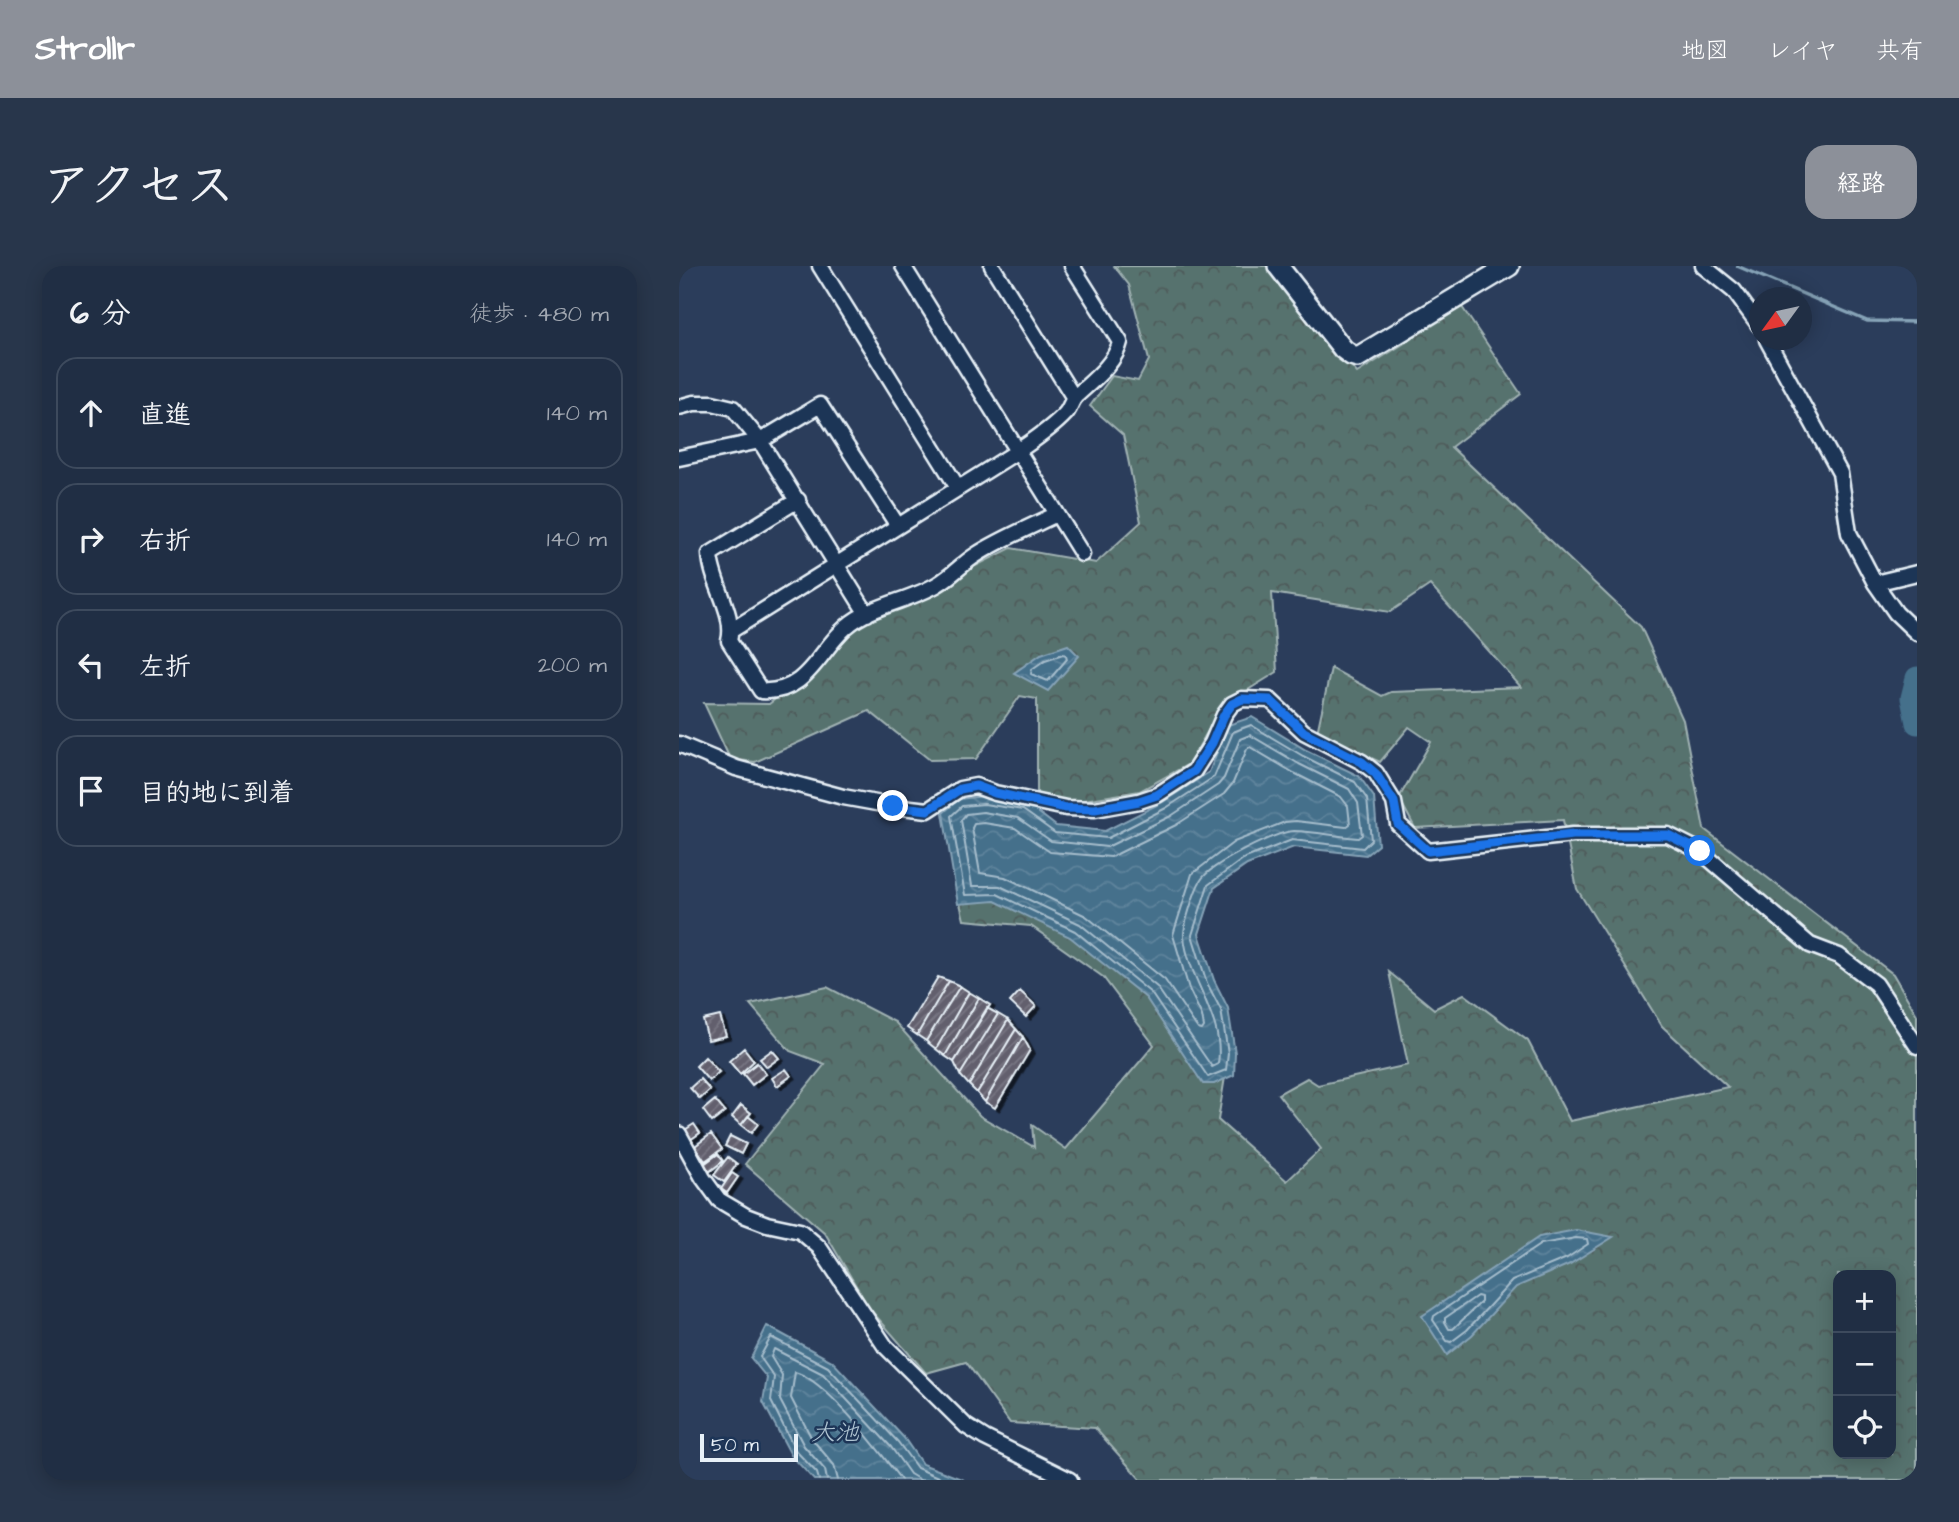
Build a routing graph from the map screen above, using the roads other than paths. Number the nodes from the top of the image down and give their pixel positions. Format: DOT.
graph roads {
  1 [pos="820,266"];
  2 [pos="903,266"];
  3 [pos="992,266"];
  4 [pos="1072,266"];
  5 [pos="1278,266"];
  6 [pos="1510,266"];
  7 [pos="1703,266"];
  8 [pos="1749,312"];
  9 [pos="1773,350"];
  10 [pos="1075,398"];
  11 [pos="679,407"];
  12 [pos="760,441"];
  13 [pos="1018,451"];
  14 [pos="679,458"];
  15 [pos="958,488"];
  16 [pos="798,500"];
  17 [pos="1057,513"];
  18 [pos="898,526"];
  19 [pos="1082,554"];
  20 [pos="837,564"];
  21 [pos="1917,573"];
  22 [pos="1875,583"];
  23 [pos="867,614"];
  24 [pos="732,630"];
  25 [pos="1917,633"];
  26 [pos="679,744"];
  27 [pos="1917,1046"];
  28 [pos="679,1134"];
  29 [pos="1069,1480"];
  1 -- 15 [label="street"];
  2 -- 13 [label="street"];
  3 -- 10 [label="street"];
  4 -- 10 [label="street"];
  5 -- 6 [label="street"];
  7 -- 8 [label="street"];
  9 -- 22 [label="street"];
  10 -- 13 [label="street"];
  11 -- 12 [label="street"];
  12 -- 14 [label="street"];
  12 -- 16 [label="street"];
  12 -- 18 [label="street"];
  13 -- 15 [label="street"];
  13 -- 17 [label="street"];
  15 -- 18 [label="street"];
  16 -- 20 [label="street"];
  16 -- 24 [label="street"];
  17 -- 19 [label="street"];
  17 -- 23 [label="street"];
  18 -- 20 [label="street"];
  20 -- 23 [label="street"];
  20 -- 24 [label="street"];
  21 -- 22 [label="street"];
  22 -- 25 [label="street"];
  23 -- 24 [label="street"];
  26 -- 27 [label="street"];
  28 -- 29 [label="street"];
}
